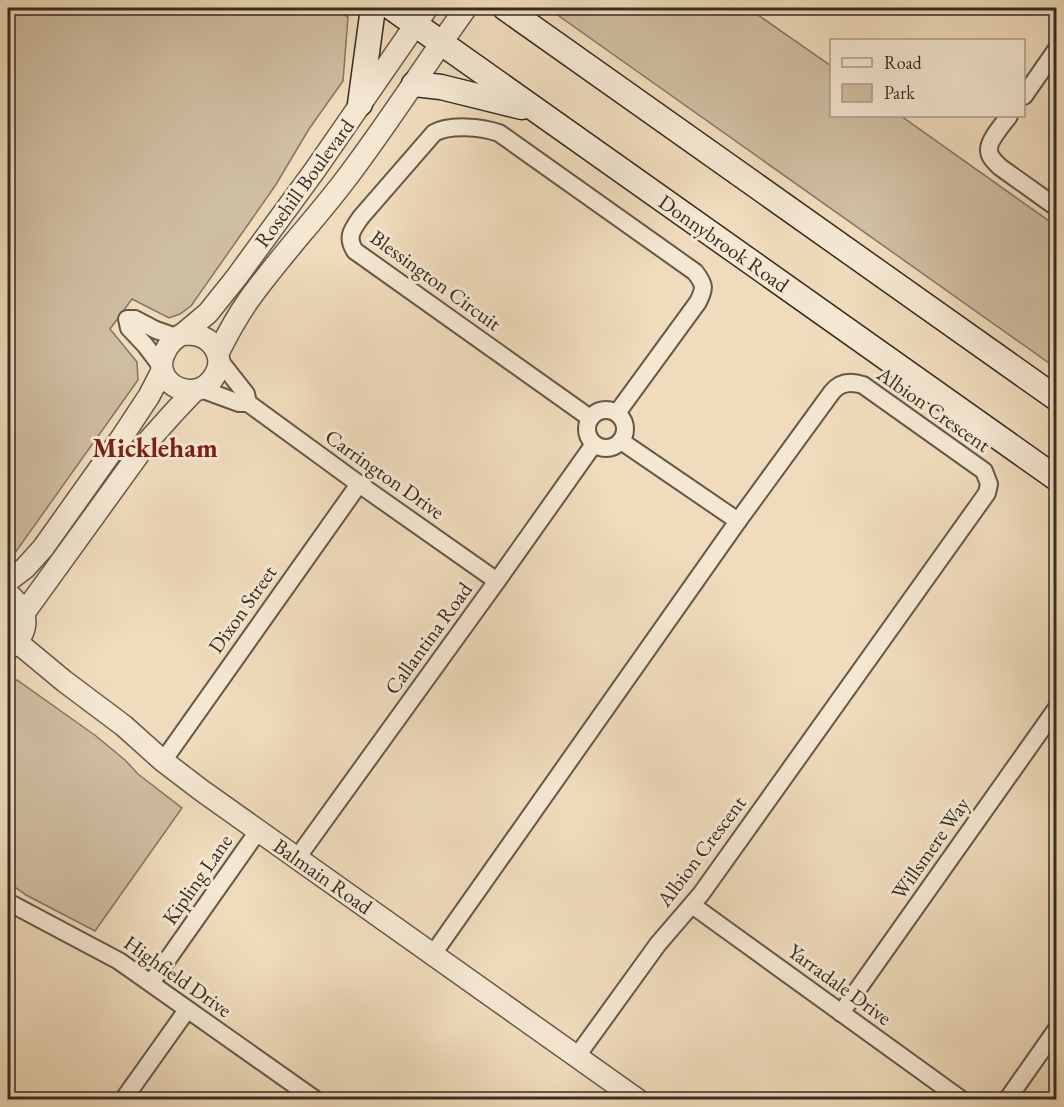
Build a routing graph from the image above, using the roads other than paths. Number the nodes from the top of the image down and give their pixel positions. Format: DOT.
graph roads {
  1 [pos="373,8"];
  2 [pos="392,8"];
  3 [pos="466,8"];
  4 [pos="515,11"];
  5 [pos="421,16"];
  6 [pos="441,43"];
  7 [pos="1056,50"];
  8 [pos="414,84"];
  9 [pos="1025,93"];
  10 [pos="360,104"];
  11 [pos="537,110"];
  12 [pos="1008,117"];
  13 [pos="1056,207"];
  14 [pos="179,336"];
  15 [pos="219,357"];
  16 [pos="161,369"];
  17 [pos="198,390"];
  18 [pos="1056,398"];
  19 [pos="248,403"];
  20 [pos="617,414"];
  21 [pos="590,418"];
  22 [pos="621,441"];
  23 [pos="594,444"];
  24 [pos="1056,478"];
  25 [pos="359,484"];
  26 [pos="738,521"];
  27 [pos="8,581"];
  28 [pos="497,581"];
  29 [pos="8,594"];
  30 [pos="24,613"];
  31 [pos="12,646"];
  32 [pos="1056,709"];
  33 [pos="163,760"];
  34 [pos="258,831"];
  35 [pos="297,858"];
  36 [pos="8,902"];
  37 [pos="692,905"];
  38 [pos="433,954"];
  39 [pos="151,983"];
  40 [pos="187,1010"];
  41 [pos="841,1013"];
  42 [pos="1056,1030"];
  43 [pos="577,1056"];
  44 [pos="637,1099"];
  45 [pos="123,1100"];
  46 [pos="316,1100"];
  47 [pos="962,1100"];
  48 [pos="1007,1100"];
  1 -- 10 [label="main road"];
  2 -- 5 [label="main road, Donnybrook Road"];
  3 -- 6 [label="street, Rosehill Boulevard"];
  4 -- 18 [label="main road"];
  5 -- 6 [label="main road, Donnybrook Road"];
  5 -- 10 [label="street, Rosehill Boulevard"];
  6 -- 8 [label="street, Rosehill Boulevard"];
  6 -- 11 [label="main road, Donnybrook Road"];
  7 -- 9 [label="street"];
  8 -- 11 [label="main road"];
  8 -- 15 [label="street, Rosehill Boulevard"];
  10 -- 14 [label="street, Rosehill Boulevard"];
  11 -- 24 [label="main road, Donnybrook Road"];
  12 -- 13 [label="street"];
  14 -- 15 [label="street"];
  14 -- 16 [label="street"];
  14 -- 16 [label="street"];
  15 -- 17 [label="street"];
  15 -- 19 [label="street, Carrington Drive"];
  16 -- 17 [label="street"];
  16 -- 27 [label="street"];
  17 -- 19 [label="street, Carrington Drive"];
  17 -- 30 [label="street"];
  19 -- 25 [label="street, Carrington Drive"];
  20 -- 21 [label="street"];
  20 -- 21 [label="street, Blessington Circuit"];
  20 -- 22 [label="street"];
  21 -- 23 [label="street"];
  22 -- 23 [label="street"];
  22 -- 26 [label="street"];
  23 -- 28 [label="street, Callantina Road"];
  25 -- 28 [label="street, Carrington Drive"];
  25 -- 33 [label="street, Dixon Street"];
  26 -- 37 [label="street, Albion Crescent"];
  26 -- 38 [label="street, Albion Crescent"];
  28 -- 35 [label="street, Callantina Road"];
  29 -- 30 [label="street"];
  30 -- 31 [label="street"];
  31 -- 33 [label="street, Balmain Road"];
  32 -- 41 [label="street, Willsmere Way"];
  33 -- 34 [label="street, Balmain Road"];
  34 -- 35 [label="street, Balmain Road"];
  34 -- 39 [label="street, Kipling Lane"];
  35 -- 38 [label="street, Balmain Road"];
  36 -- 39 [label="street, Highfield Drive"];
  37 -- 41 [label="street, Yarradale Drive"];
  37 -- 43 [label="street, Albion Crescent"];
  38 -- 43 [label="street, Balmain Road"];
  39 -- 40 [label="street, Highfield Drive"];
  40 -- 45 [label="street"];
  40 -- 46 [label="street, Highfield Drive"];
  41 -- 47 [label="street, Yarradale Drive"];
  42 -- 48 [label="street"];
  43 -- 44 [label="street, Balmain Road"];
}
